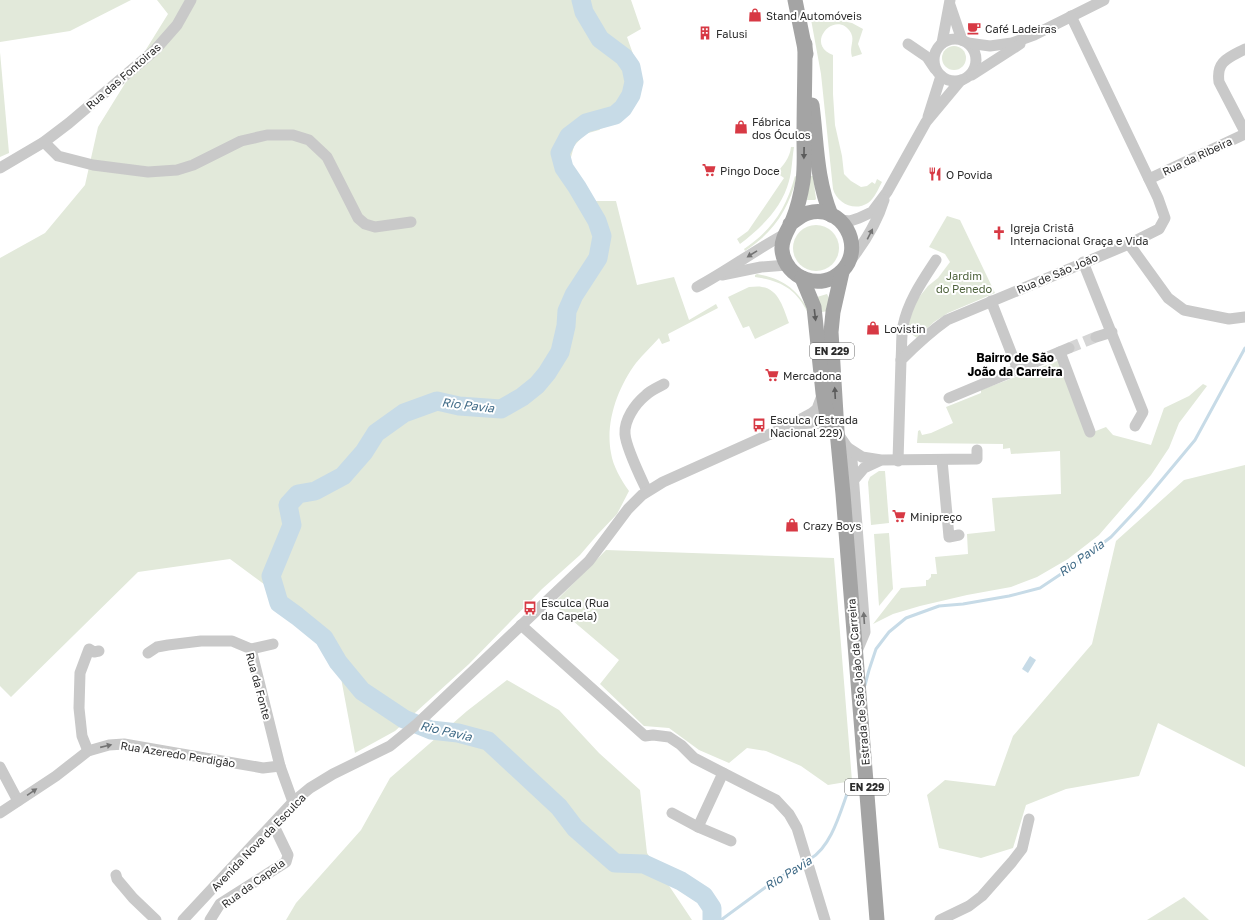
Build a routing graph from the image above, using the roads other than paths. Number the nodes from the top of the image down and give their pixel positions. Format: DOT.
graph roads {
  1 [pos="191,0"];
  2 [pos="795,0"];
  3 [pos="1104,0"];
  4 [pos="950,2"];
  5 [pos="1071,16"];
  6 [pos="1034,35"];
  7 [pos="965,41"];
  8 [pos="805,44"];
  9 [pos="940,45"];
  10 [pos="1245,49"];
  11 [pos="938,73"];
  12 [pos="965,79"];
  13 [pos="926,122"];
  14 [pos="1245,133"];
  15 [pos="44,142"];
  16 [pos="0,168"];
  17 [pos="1149,179"];
  18 [pos="887,192"];
  19 [pos="836,217"];
  20 [pos="411,222"];
  21 [pos="788,229"];
  22 [pos="1129,244"];
  23 [pos="936,260"];
  24 [pos="1083,262"];
  25 [pos="788,265"];
  26 [pos="844,268"];
  27 [pos="716,277"];
  28 [pos="802,278"];
  29 [pos="697,287"];
  30 [pos="991,301"];
  31 [pos="1245,317"];
  32 [pos="1112,332"];
  33 [pos="1096,337"];
  34 [pos="901,360"];
  35 [pos="1018,370"];
  36 [pos="664,384"];
  37 [pos="823,392"];
  38 [pos="949,398"];
  39 [pos="788,426"];
  40 [pos="1134,426"];
  41 [pos="833,432"];
  42 [pos="1090,432"];
  43 [pos="847,447"];
  44 [pos="977,450"];
  45 [pos="881,460"];
  46 [pos="942,460"];
  47 [pos="898,461"];
  48 [pos="853,481"];
  49 [pos="647,491"];
  50 [pos="959,536"];
  51 [pos="521,625"];
  52 [pos="273,644"];
  53 [pos="251,649"];
  54 [pos="99,651"];
  55 [pos="148,653"];
  56 [pos="856,655"];
  57 [pos="88,751"];
  58 [pos="280,766"];
  59 [pos="0,767"];
  60 [pos="723,773"];
  61 [pos="18,801"];
  62 [pos="293,802"];
  63 [pos="0,813"];
  64 [pos="672,813"];
  65 [pos="1029,819"];
  66 [pos="273,824"];
  67 [pos="698,827"];
  68 [pos="731,841"];
  69 [pos="116,875"];
  70 [pos="207,895"];
  71 [pos="218,908"];
  72 [pos="156,920"];
  73 [pos="182,920"];
  74 [pos="210,920"];
  75 [pos="825,920"];
  76 [pos="878,920"];
  77 [pos="940,920"];
  1 -- 15 [label="street, Rua das Fontoiras"];
  2 -- 8 [label="main road, EN 229"];
  3 -- 5 [label="street"];
  4 -- 7 [label="street"];
  4 -- 9 [label="street"];
  5 -- 6 [label="street"];
  5 -- 17 [label="street, Rua de São João"];
  6 -- 7 [label="street"];
  6 -- 12 [label="street"];
  7 -- 9 [label="street"];
  7 -- 12 [label="street"];
  8 -- 19 [label="main road, EN 229"];
  8 -- 21 [label="main road, EN 229, one-way"];
  9 -- 11 [label="street"];
  9 -- 11 [label="street"];
  10 -- 14 [label="street"];
  11 -- 12 [label="street"];
  11 -- 13 [label="street"];
  12 -- 13 [label="street"];
  13 -- 18 [label="street"];
  14 -- 17 [label="street, Rua da Ribeira"];
  15 -- 16 [label="street, Rua das Fontoiras"];
  15 -- 20 [label="street"];
  17 -- 22 [label="street, Rua de São João"];
  18 -- 19 [label="street"];
  26 -- 18 [label="street, one-way"];
  19 -- 21 [label="main road"];
  19 -- 26 [label="main road, EN 229"];
  21 -- 25 [label="main road, EN 229"];
  21 -- 27 [label="street, one-way"];
  22 -- 24 [label="street, Rua de São João"];
  22 -- 31 [label="street"];
  23 -- 34 [label="street"];
  24 -- 30 [label="street, Rua de São João"];
  24 -- 32 [label="street"];
  25 -- 27 [label="street"];
  25 -- 28 [label="main road, EN 229"];
  26 -- 28 [label="main road"];
  41 -- 26 [label="main road, Estrada de São João da Carreira / EN 229, one-way"];
  27 -- 29 [label="street"];
  28 -- 37 [label="main road, Estrada de São João da Carreira / EN 229, one-way"];
  30 -- 34 [label="street, Rua de São João"];
  30 -- 35 [label="street"];
  32 -- 33 [label="street"];
  32 -- 40 [label="street"];
  34 -- 47 [label="street"];
  35 -- 38 [label="street"];
  35 -- 42 [label="street"];
  36 -- 49 [label="street"];
  37 -- 39 [label="street, Avenida Nova da Esculca"];
  37 -- 41 [label="main road, Estrada de São João da Carreira / EN 229"];
  39 -- 41 [label="street, Avenida Nova da Esculca"];
  39 -- 49 [label="street, Avenida Nova da Esculca"];
  41 -- 43 [label="street"];
  41 -- 56 [label="main road, Estrada de São João da Carreira / EN 229"];
  43 -- 45 [label="street"];
  43 -- 48 [label="street"];
  44 -- 46 [label="street"];
  45 -- 47 [label="street"];
  45 -- 48 [label="street"];
  46 -- 47 [label="street"];
  46 -- 50 [label="street"];
  56 -- 48 [label="street, one-way"];
  49 -- 51 [label="street, Avenida Nova da Esculca"];
  51 -- 60 [label="street"];
  51 -- 62 [label="street, Avenida Nova da Esculca"];
  52 -- 53 [label="street"];
  53 -- 55 [label="street, Rua da Fonte"];
  53 -- 58 [label="street, Rua da Fonte"];
  54 -- 57 [label="street"];
  56 -- 76 [label="main road, Estrada de São João da Carreira / EN 229"];
  57 -- 58 [label="street, Rua Azeredo Perdigão, one-way"];
  61 -- 57 [label="street, Rua Azeredo Perdigão, one-way"];
  58 -- 62 [label="street, Rua da Fonte"];
  59 -- 61 [label="street"];
  60 -- 67 [label="street"];
  60 -- 75 [label="street"];
  61 -- 63 [label="street, Rua Azeredo Perdigão"];
  62 -- 66 [label="street, Avenida Nova da Esculca"];
  64 -- 67 [label="street"];
  65 -- 77 [label="street"];
  66 -- 70 [label="street, Avenida Nova da Esculca"];
  66 -- 71 [label="street, Rua da Capela"];
  67 -- 68 [label="street"];
  69 -- 72 [label="street"];
  70 -- 71 [label="street"];
  70 -- 73 [label="street, Avenida Nova da Esculca"];
  71 -- 74 [label="street, Rua da Capela"];
}
